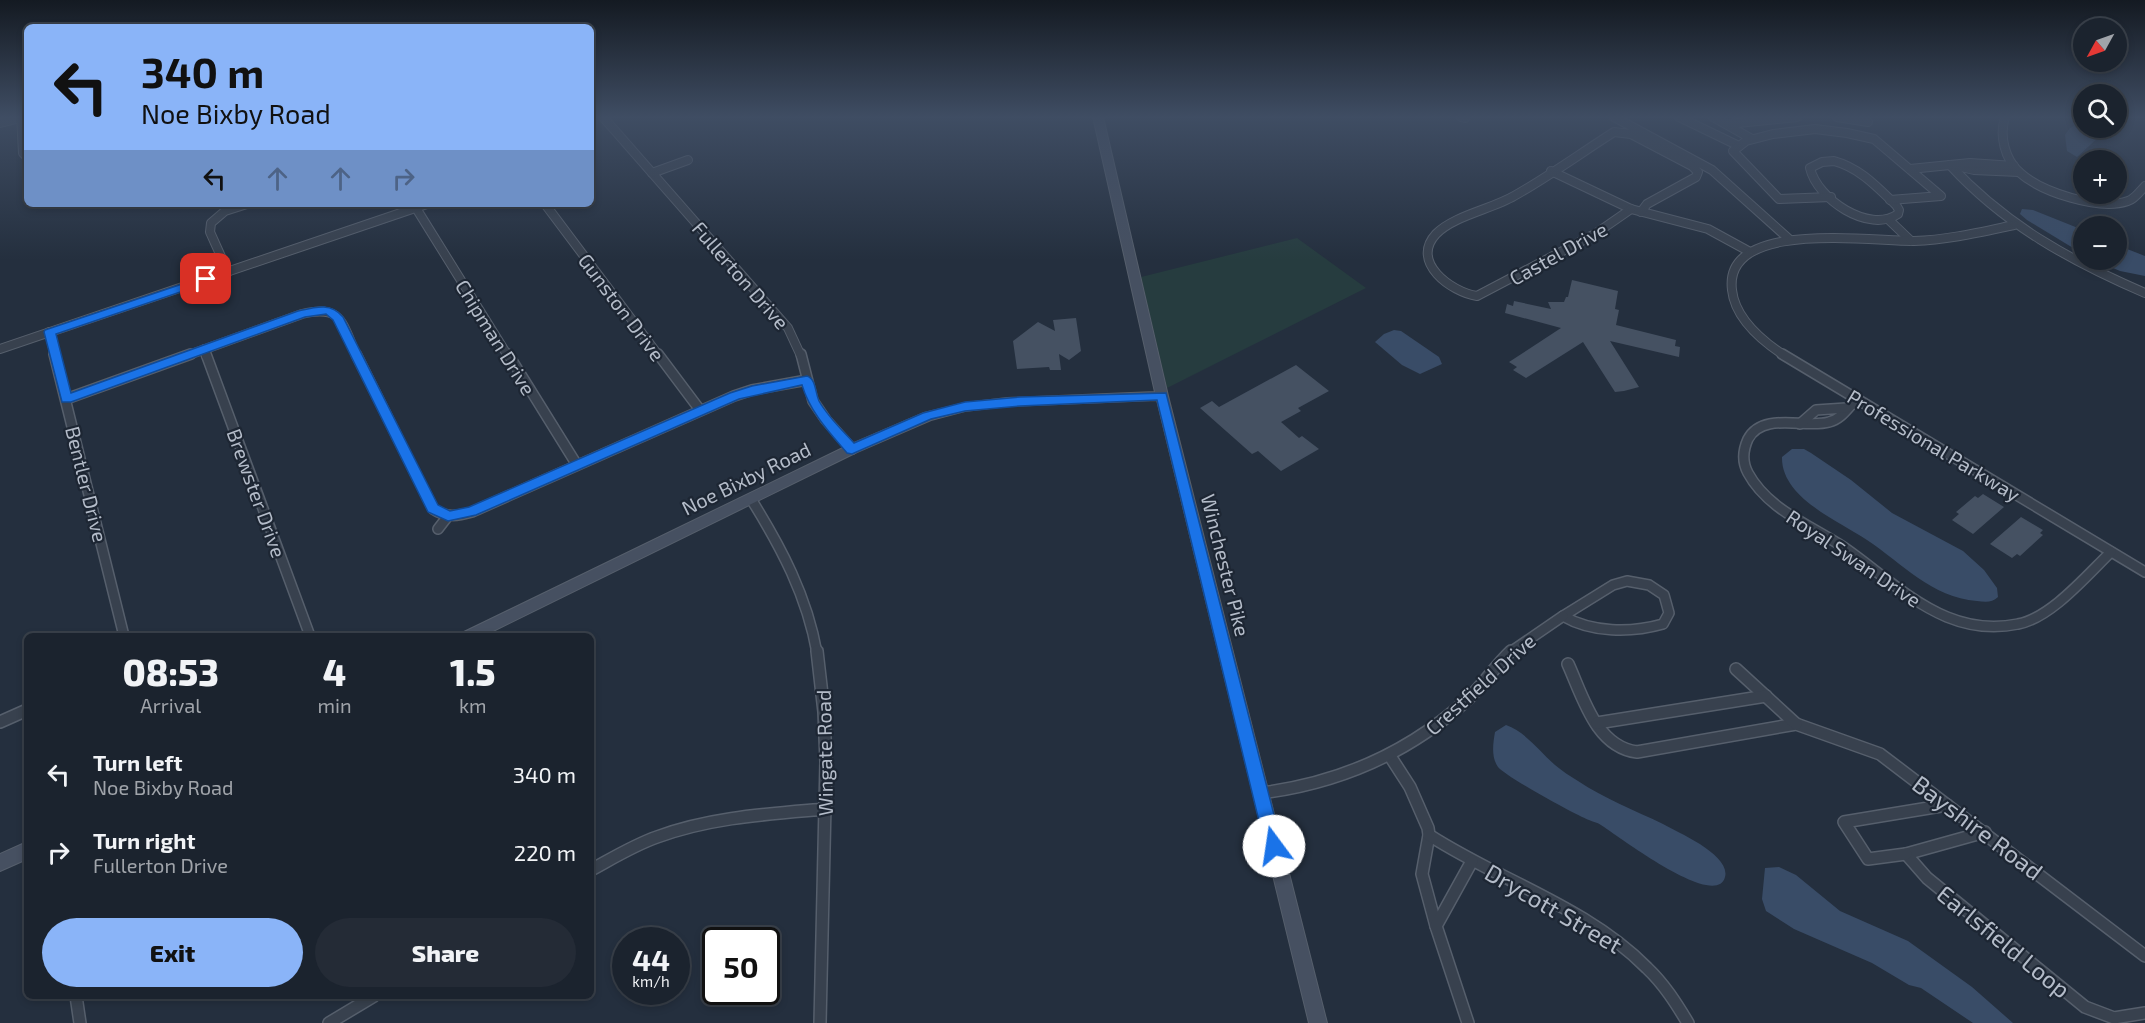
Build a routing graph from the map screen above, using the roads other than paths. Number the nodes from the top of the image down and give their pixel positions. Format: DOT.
graph roads {
  1 [pos="644,165"];
  2 [pos="675,165"];
  3 [pos="1109,165"];
  4 [pos="1561,165"];
  5 [pos="1690,165"];
  6 [pos="1702,165"];
  7 [pos="1746,165"];
  8 [pos="1815,165"];
  9 [pos="1846,165"];
  10 [pos="1906,165"];
  11 [pos="1950,165"];
  12 [pos="2014,165"];
  13 [pos="1910,168"];
  14 [pos="2016,169"];
  15 [pos="1551,171"];
  16 [pos="651,173"];
  17 [pos="2145,186"];
  18 [pos="1831,197"];
  19 [pos="1890,200"];
  20 [pos="238,207"];
  21 [pos="547,207"];
  22 [pos="416,208"];
  23 [pos="1632,209"];
  24 [pos="1641,212"];
  25 [pos="202,218"];
  26 [pos="213,219"];
  27 [pos="1889,220"];
  28 [pos="2014,225"];
  29 [pos="1789,239"];
  30 [pos="1911,241"];
  31 [pos="1750,252"];
  32 [pos="228,272"];
  33 [pos="2145,293"];
  34 [pos="50,332"];
  35 [pos="0,349"];
  36 [pos="204,349"];
  37 [pos="807,380"];
  38 [pos="1162,396"];
  39 [pos="66,399"];
  40 [pos="1857,399"];
  41 [pos="1846,408"];
  42 [pos="700,410"];
  43 [pos="1800,424"];
  44 [pos="852,450"];
  45 [pos="577,465"];
  46 [pos="751,499"];
  47 [pos="448,516"];
  48 [pos="438,529"];
  49 [pos="2111,552"];
  50 [pos="2145,572"];
  51 [pos="1563,616"];
  52 [pos="123,633"];
  53 [pos="309,633"];
  54 [pos="475,633"];
  55 [pos="1568,664"];
  56 [pos="1736,669"];
  57 [pos="1766,696"];
  58 [pos="24,711"];
  59 [pos="0,722"];
  60 [pos="1597,723"];
  61 [pos="1796,724"];
  62 [pos="1390,756"];
  63 [pos="1261,793"];
  64 [pos="1947,804"];
  65 [pos="826,809"];
  66 [pos="1986,832"];
  67 [pos="1429,835"];
  68 [pos="24,851"];
  69 [pos="1906,854"];
  70 [pos="1472,861"];
  71 [pos="0,863"];
  72 [pos="594,869"];
  73 [pos="1436,926"];
  74 [pos="2145,956"];
  75 [pos="76,999"];
  76 [pos="369,999"];
  77 [pos="2145,1013"];
  78 [pos="80,1023"];
  79 [pos="328,1023"];
  80 [pos="820,1023"];
  81 [pos="1318,1023"];
  82 [pos="1468,1023"];
  83 [pos="1688,1023"];
  1 -- 16 [label="street, Fullerton Drive"];
  2 -- 16 [label="street"];
  3 -- 38 [label="main road, Winchester Pike"];
  4 -- 15 [label="street"];
  5 -- 24 [label="street"];
  6 -- 29 [label="street"];
  7 -- 18 [label="street"];
  8 -- 18 [label="street"];
  9 -- 19 [label="street"];
  10 -- 13 [label="street"];
  11 -- 13 [label="street"];
  11 -- 14 [label="street"];
  11 -- 28 [label="street"];
  12 -- 14 [label="street"];
  13 -- 19 [label="street"];
  14 -- 17 [label="street"];
  15 -- 23 [label="street"];
  15 -- 23 [label="street, Castel Drive"];
  16 -- 37 [label="street, Fullerton Drive"];
  18 -- 27 [label="street"];
  19 -- 27 [label="street"];
  20 -- 26 [label="street"];
  21 -- 42 [label="street, Gunston Drive"];
  22 -- 32 [label="street"];
  22 -- 45 [label="street, Chipman Drive"];
  23 -- 24 [label="street"];
  24 -- 31 [label="street"];
  25 -- 26 [label="street"];
  26 -- 32 [label="street"];
  27 -- 30 [label="street"];
  28 -- 30 [label="street"];
  28 -- 33 [label="street"];
  29 -- 30 [label="street"];
  29 -- 31 [label="street"];
  31 -- 40 [label="street, Professional Parkway"];
  32 -- 34 [label="street"];
  34 -- 35 [label="street"];
  34 -- 39 [label="street, Bentler Drive"];
  36 -- 39 [label="street"];
  36 -- 47 [label="street"];
  36 -- 53 [label="street, Brewster Drive"];
  37 -- 42 [label="street"];
  37 -- 44 [label="street, Fullerton Drive"];
  38 -- 44 [label="main road, Noe Bixby Road"];
  38 -- 63 [label="main road, Winchester Pike"];
  39 -- 52 [label="street, Bentler Drive"];
  40 -- 41 [label="street, Royal Swan Drive"];
  40 -- 49 [label="street, Professional Parkway"];
  41 -- 43 [label="street"];
  41 -- 43 [label="street, Royal Swan Drive"];
  42 -- 45 [label="street"];
  43 -- 49 [label="street, Royal Swan Drive"];
  44 -- 46 [label="main road, Noe Bixby Road"];
  45 -- 47 [label="street"];
  46 -- 54 [label="main road, Noe Bixby Road"];
  46 -- 65 [label="street, Wingate Road"];
  47 -- 48 [label="street"];
  49 -- 50 [label="street, Professional Parkway"];
  51 -- 51 [label="street, Crestfield Drive"];
  51 -- 62 [label="street, Crestfield Drive"];
  55 -- 60 [label="street, Bayshire Road"];
  56 -- 57 [label="street, Bayshire Road"];
  57 -- 60 [label="street"];
  57 -- 61 [label="street, Bayshire Road"];
  58 -- 59 [label="street"];
  60 -- 61 [label="street, Bayshire Road"];
  61 -- 64 [label="street, Bayshire Road"];
  62 -- 63 [label="street, Crestfield Drive"];
  62 -- 67 [label="street"];
  63 -- 81 [label="main road, Winchester Pike"];
  64 -- 66 [label="street, Bayshire Road"];
  64 -- 69 [label="street"];
  65 -- 72 [label="street"];
  65 -- 80 [label="street, Wingate Road"];
  66 -- 69 [label="street"];
  66 -- 74 [label="street, Bayshire Road"];
  67 -- 70 [label="street, Drycott Street"];
  67 -- 73 [label="street"];
  68 -- 71 [label="main road"];
  69 -- 77 [label="street, Earlsfield Loop"];
  70 -- 73 [label="street"];
  70 -- 83 [label="street, Drycott Street"];
  73 -- 82 [label="street"];
  75 -- 78 [label="street"];
  76 -- 79 [label="street"];
}
